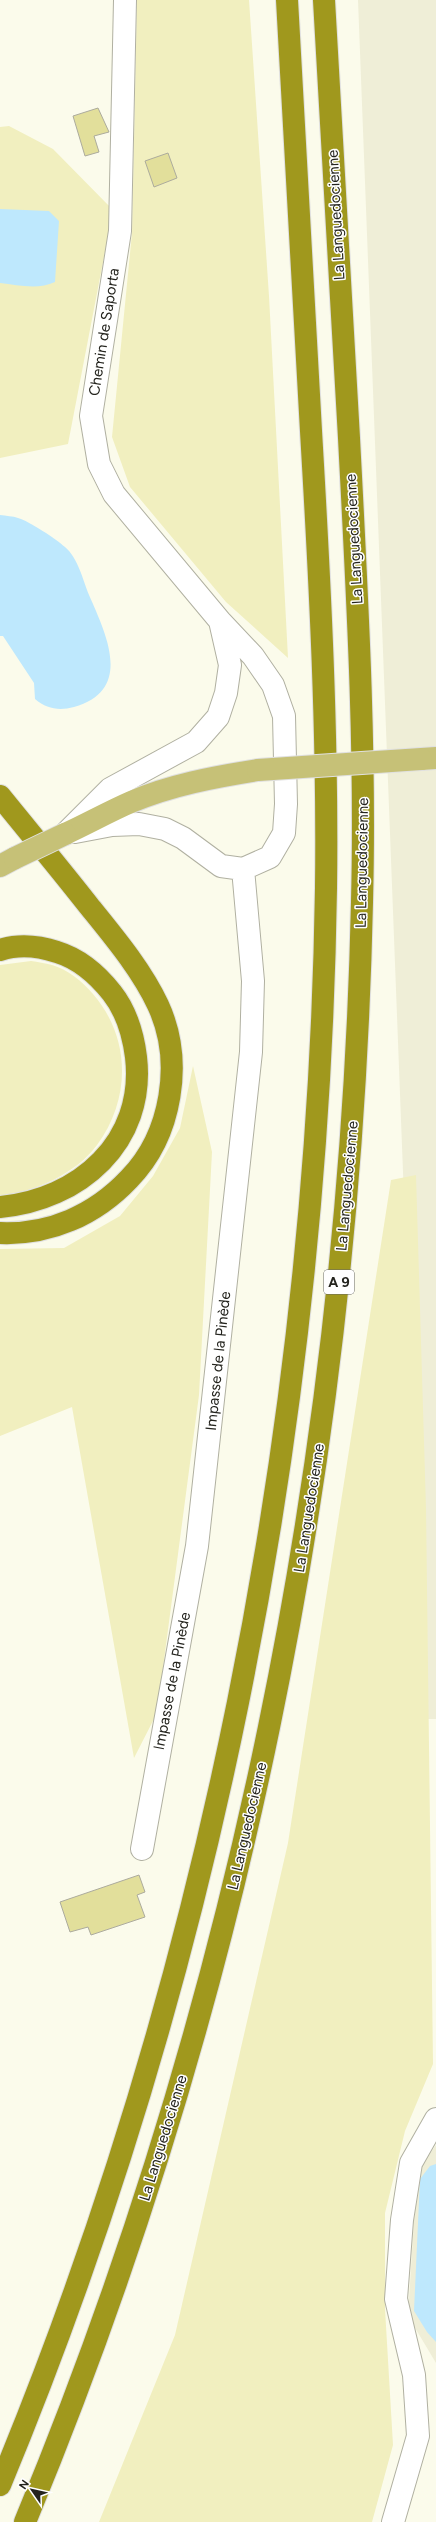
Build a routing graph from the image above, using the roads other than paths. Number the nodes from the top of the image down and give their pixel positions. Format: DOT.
graph roads {
  1 [pos="125,0"];
  2 [pos="287,0"];
  3 [pos="324,0"];
  4 [pos="220,621"];
  5 [pos="428,759"];
  6 [pos="0,796"];
  7 [pos="65,834"];
  8 [pos="8,862"];
  9 [pos="243,869"];
  10 [pos="0,950"];
  11 [pos="0,1207"];
  12 [pos="0,1233"];
  13 [pos="142,1849"];
  14 [pos="436,2119"];
  15 [pos="0,2485"];
  16 [pos="25,2522"];
  17 [pos="393,2522"];
  1 -- 4 [label="street, Chemin de Saporta"];
  2 -- 15 [label="highway, A 9"];
  3 -- 16 [label="highway, La Languedocienne / A 9"];
  4 -- 7 [label="street"];
  4 -- 9 [label="street, Chemin de Saporta"];
  5 -- 7 [label="main road, bridge"];
  6 -- 12 [label="highway"];
  7 -- 8 [label="main road, bridge"];
  7 -- 9 [label="street"];
  9 -- 13 [label="street, Impasse de la Pinède"];
  10 -- 11 [label="highway"];
  14 -- 17 [label="street"];
}
